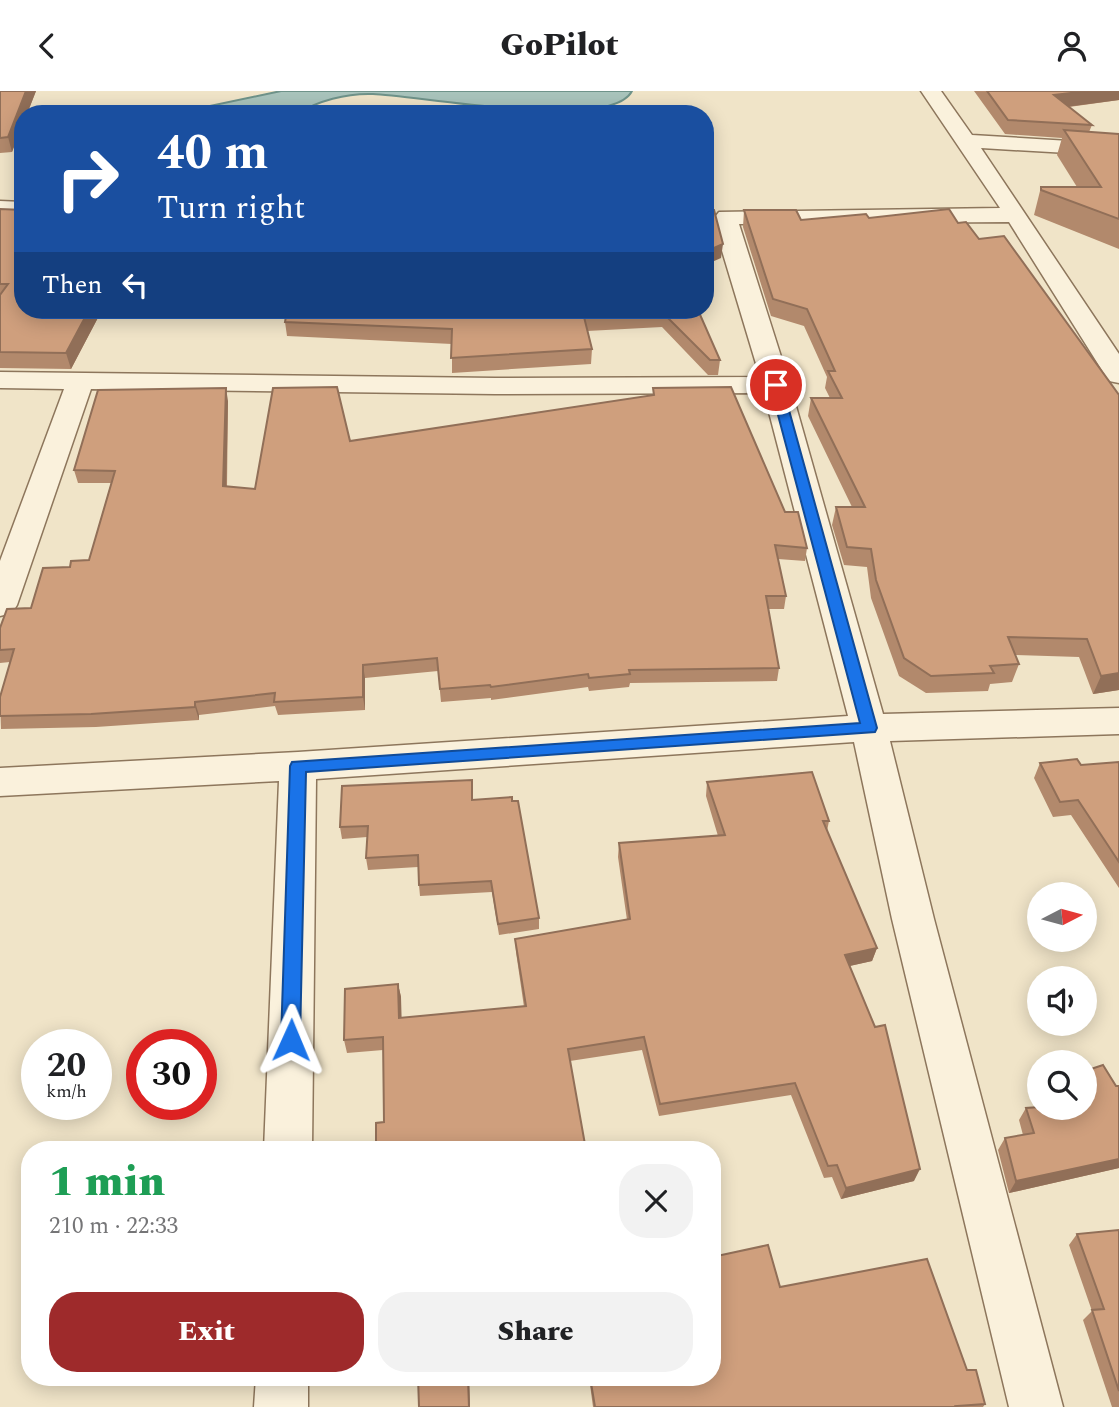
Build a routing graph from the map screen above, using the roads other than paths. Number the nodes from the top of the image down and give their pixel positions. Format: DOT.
graph roads {
  1 [pos="931,91"];
  2 [pos="965,141"];
  3 [pos="1119,150"];
  4 [pos="1016,215"];
  5 [pos="716,217"];
  6 [pos="1119,375"];
  7 [pos="0,380"];
  8 [pos="80,380"];
  9 [pos="776,385"];
  10 [pos="0,605"];
  11 [pos="1119,720"];
  12 [pos="869,728"];
  13 [pos="298,766"];
  14 [pos="0,782"];
  15 [pos="288,1141"];
  16 [pos="282,1386"];
  17 [pos="281,1407"];
  18 [pos="1036,1407"];
  1 -- 2 [label="street"];
  2 -- 3 [label="street"];
  2 -- 4 [label="street"];
  4 -- 5 [label="street"];
  4 -- 6 [label="street"];
  5 -- 9 [label="street"];
  7 -- 8 [label="street"];
  8 -- 9 [label="street"];
  8 -- 10 [label="street"];
  9 -- 12 [label="street"];
  11 -- 12 [label="street"];
  12 -- 13 [label="street"];
  12 -- 18 [label="street"];
  13 -- 14 [label="street"];
  13 -- 15 [label="street"];
  16 -- 17 [label="street"];
}
